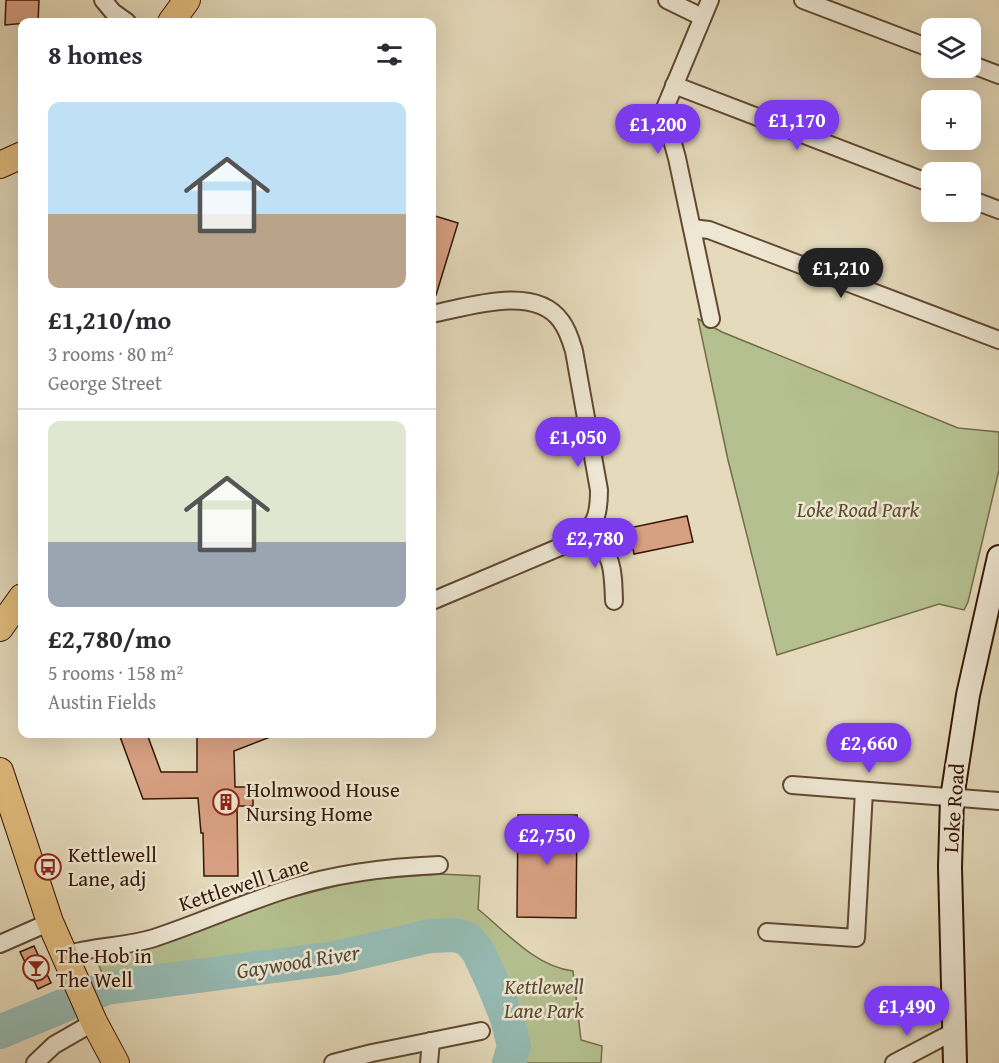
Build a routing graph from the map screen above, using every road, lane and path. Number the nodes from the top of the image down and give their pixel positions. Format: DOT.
graph roads {
  1 [pos="103,0"];
  2 [pos="187,0"];
  3 [pos="667,0"];
  4 [pos="710,0"];
  5 [pos="803,0"];
  6 [pos="702,17"];
  7 [pos="121,18"];
  8 [pos="174,18"];
  9 [pos="921,45"];
  10 [pos="981,68"];
  11 [pos="999,75"];
  12 [pos="674,85"];
  13 [pos="18,157"];
  14 [pos="0,165"];
  15 [pos="18,175"];
  16 [pos="0,178"];
  17 [pos="921,180"];
  18 [pos="981,203"];
  19 [pos="999,210"];
  20 [pos="692,228"];
  21 [pos="436,313"];
  22 [pos="711,319"];
  23 [pos="999,340"];
  24 [pos="589,531"];
  25 [pos="999,557"];
  26 [pos="18,592"];
  27 [pos="436,599"];
  28 [pos="614,601"];
  29 [pos="18,602"];
  30 [pos="0,606"];
  31 [pos="0,627"];
  32 [pos="0,771"];
  33 [pos="792,785"];
  34 [pos="864,791"];
  35 [pos="952,798"];
  36 [pos="999,801"];
  37 [pos="440,866"];
  38 [pos="50,922"];
  39 [pos="767,932"];
  40 [pos="0,944"];
  41 [pos="65,955"];
  42 [pos="94,1022"];
  43 [pos="481,1031"];
  44 [pos="953,1032"];
  45 [pos="431,1041"];
  46 [pos="35,1063"];
  47 [pos="116,1063"];
  48 [pos="333,1063"];
  49 [pos="429,1063"];
  50 [pos="894,1063"];
  51 [pos="956,1063"];
  1 -- 7 [label="street"];
  2 -- 8 [label="main road"];
  3 -- 6 [label="street"];
  4 -- 6 [label="street"];
  5 -- 9 [label="street"];
  6 -- 12 [label="street"];
  10 -- 11 [label="street"];
  12 -- 17 [label="street"];
  12 -- 20 [label="street"];
  13 -- 14 [label="main road"];
  15 -- 16 [label="main road"];
  18 -- 19 [label="street"];
  20 -- 22 [label="street"];
  20 -- 23 [label="street"];
  21 -- 24 [label="street"];
  24 -- 27 [label="street"];
  24 -- 28 [label="street"];
  25 -- 35 [label="street, Loke Road"];
  26 -- 30 [label="main road"];
  29 -- 31 [label="main road"];
  32 -- 38 [label="main road"];
  33 -- 34 [label="street"];
  34 -- 35 [label="street"];
  34 -- 39 [label="street"];
  35 -- 36 [label="street"];
  35 -- 44 [label="street, Loke Road"];
  37 -- 41 [label="street, Kettlewell Lane"];
  38 -- 40 [label="street"];
  38 -- 41 [label="main road"];
  41 -- 42 [label="main road"];
  42 -- 46 [label="street"];
  42 -- 47 [label="main road"];
  43 -- 45 [label="street"];
  44 -- 50 [label="street"];
  44 -- 51 [label="street, Loke Road"];
  45 -- 48 [label="street"];
  45 -- 49 [label="street"];
}
